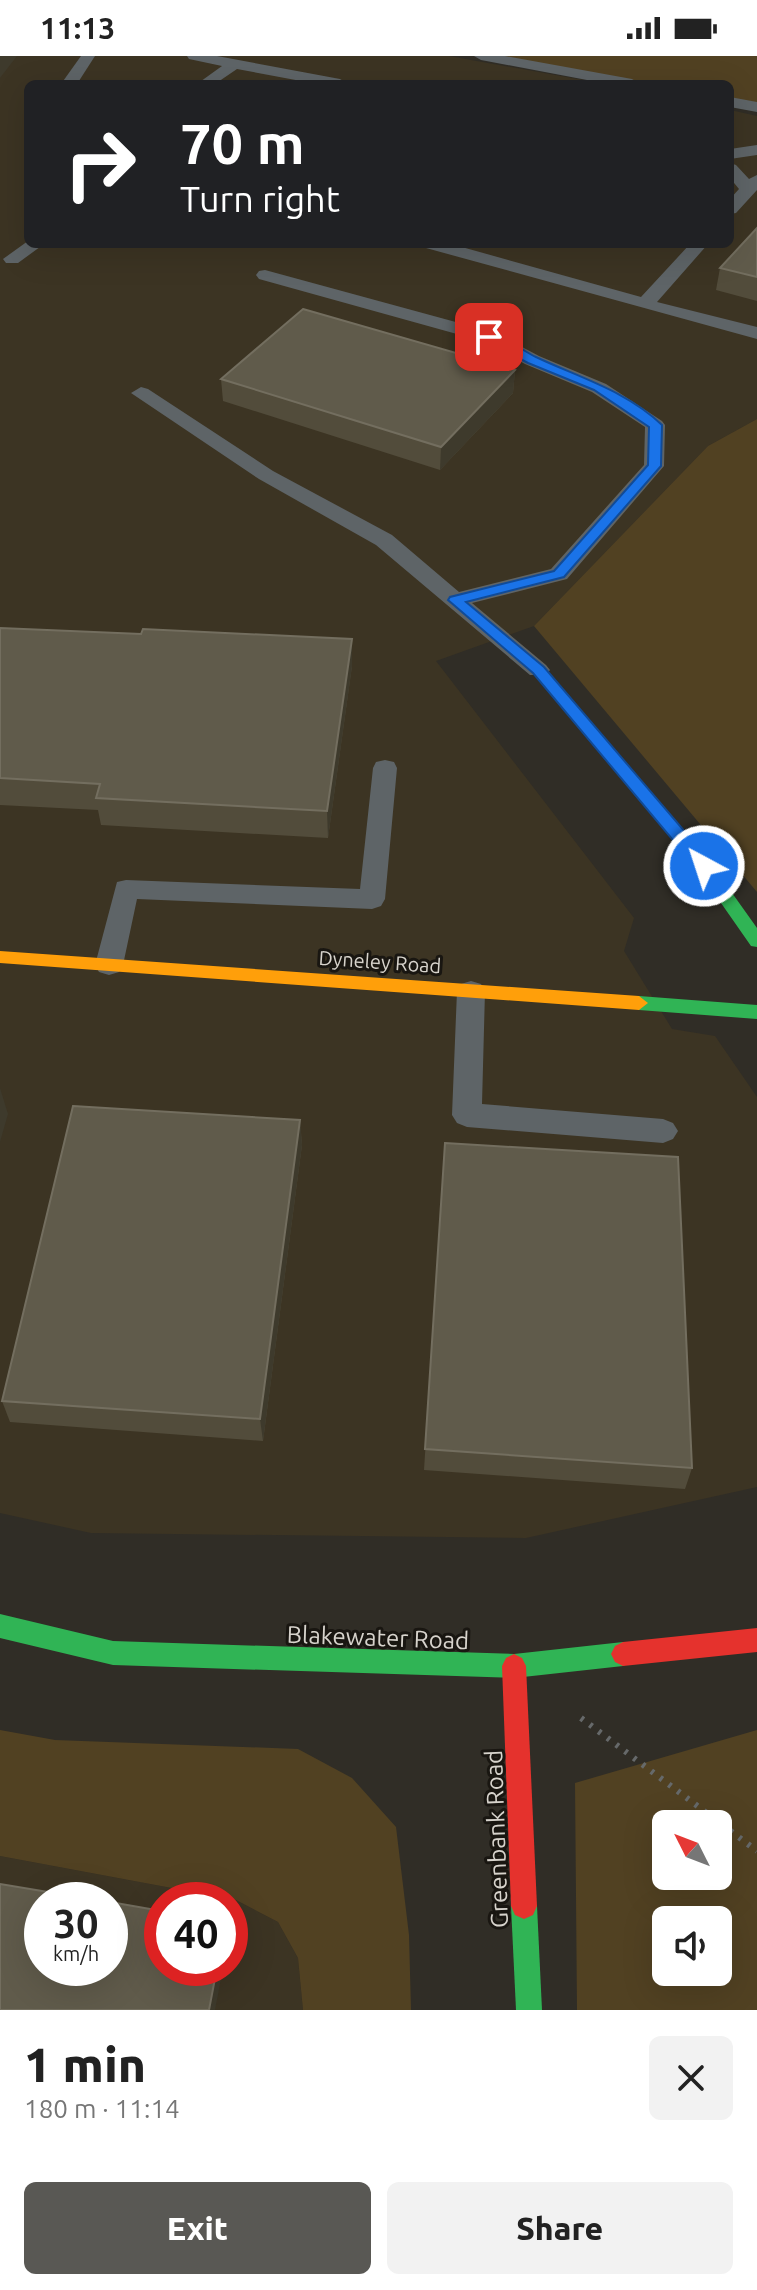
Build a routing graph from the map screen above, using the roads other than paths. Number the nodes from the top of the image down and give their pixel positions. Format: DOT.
graph roads {
  1 [pos="88,56"];
  2 [pos="194,56"];
  3 [pos="481,56"];
  4 [pos="234,64"];
  5 [pos="72,80"];
  6 [pos="211,80"];
  7 [pos="316,80"];
  8 [pos="610,80"];
  9 [pos="734,103"];
  10 [pos="757,107"];
  11 [pos="757,150"];
  12 [pos="734,153"];
  13 [pos="734,171"];
  14 [pos="752,185"];
  15 [pos="734,205"];
  16 [pos="29,248"];
  17 [pos="446,248"];
  18 [pos="695,248"];
  19 [pos="12,259"];
  20 [pos="265,275"];
  21 [pos="645,304"];
  22 [pos="757,333"];
  23 [pos="141,393"];
  24 [pos="455,600"];
  25 [pos="538,670"];
  26 [pos="385,768"];
  27 [pos="757,941"];
  28 [pos="0,957"];
  29 [pos="109,965"];
  30 [pos="471,991"];
  31 [pos="757,1012"];
  32 [pos="663,1131"];
  33 [pos="0,1626"];
  34 [pos="757,1640"];
  35 [pos="514,1666"];
  36 [pos="529,2010"];
  1 -- 5 [label="lane"];
  2 -- 4 [label="lane"];
  3 -- 8 [label="lane"];
  4 -- 6 [label="lane"];
  4 -- 7 [label="lane"];
  9 -- 10 [label="lane"];
  11 -- 12 [label="lane"];
  13 -- 14 [label="lane"];
  14 -- 15 [label="lane"];
  16 -- 19 [label="lane"];
  17 -- 21 [label="lane"];
  18 -- 21 [label="lane"];
  20 -- 24 [label="lane"];
  21 -- 22 [label="lane"];
  23 -- 24 [label="lane"];
  24 -- 25 [label="lane"];
  25 -- 27 [label="street"];
  26 -- 29 [label="lane"];
  28 -- 29 [label="street, Dyneley Road"];
  29 -- 30 [label="street, Dyneley Road"];
  30 -- 31 [label="street, Dyneley Road"];
  30 -- 32 [label="lane"];
  33 -- 35 [label="street, Blakewater Road"];
  34 -- 35 [label="street, Blakewater Road"];
  35 -- 36 [label="street, Greenbank Road"];
}
